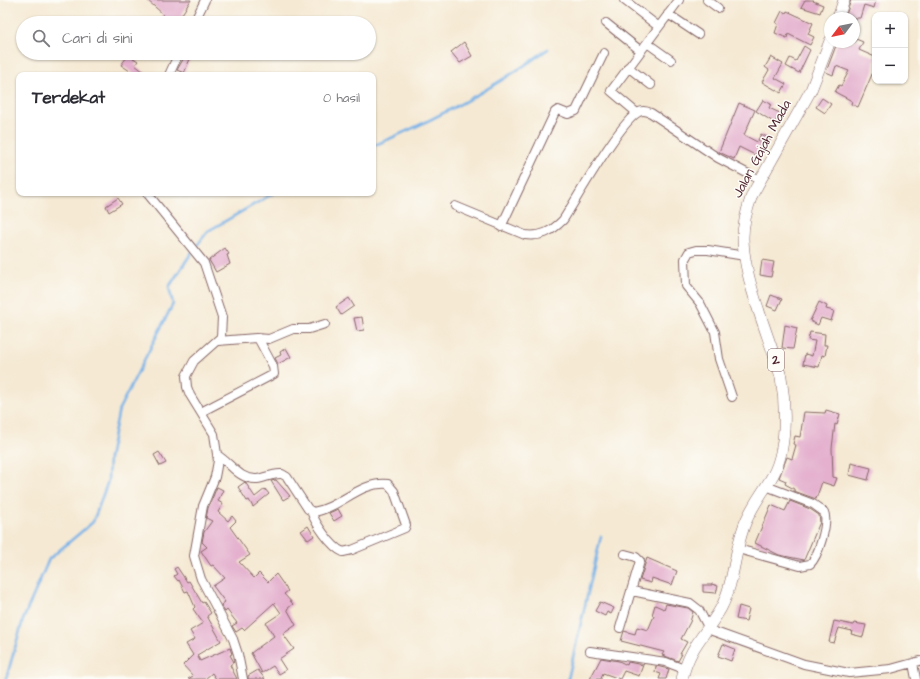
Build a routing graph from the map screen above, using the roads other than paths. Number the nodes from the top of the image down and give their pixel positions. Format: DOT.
graph roads {
  1 [pos="205,0"];
  2 [pos="624,0"];
  3 [pos="707,0"];
  4 [pos="844,0"];
  5 [pos="677,1"];
  6 [pos="718,8"];
  7 [pos="840,12"];
  8 [pos="668,14"];
  9 [pos="197,16"];
  10 [pos="606,23"];
  11 [pos="659,26"];
  12 [pos="698,34"];
  13 [pos="647,43"];
  14 [pos="827,48"];
  15 [pos="641,51"];
  16 [pos="604,53"];
  17 [pos="176,60"];
  18 [pos="671,60"];
  19 [pos="628,67"];
  20 [pos="170,72"];
  21 [pos="651,85"];
  22 [pos="637,113"];
  23 [pos="760,180"];
  24 [pos="149,196"];
  25 [pos="455,206"];
  26 [pos="501,227"];
  27 [pos="745,256"];
  28 [pos="325,324"];
  29 [pos="258,338"];
  30 [pos="218,341"];
  31 [pos="732,397"];
  32 [pos="201,412"];
  33 [pos="217,455"];
  34 [pos="766,486"];
  35 [pos="311,511"];
  36 [pos="738,548"];
  37 [pos="625,554"];
  38 [pos="632,591"];
  39 [pos="620,628"];
  40 [pos="707,628"];
  41 [pos="590,650"];
  42 [pos="918,662"];
  43 [pos="683,674"];
  44 [pos="243,679"];
  45 [pos="916,679"];
  1 -- 9 [label="street"];
  2 -- 11 [label="street"];
  3 -- 6 [label="street"];
  4 -- 7 [label="highway"];
  5 -- 8 [label="street"];
  8 -- 11 [label="street"];
  8 -- 12 [label="street"];
  10 -- 15 [label="street"];
  11 -- 13 [label="street"];
  13 -- 15 [label="street"];
  13 -- 18 [label="street"];
  14 -- 23 [label="highway, Jalan Gajah Mada / 2"];
  15 -- 19 [label="street"];
  16 -- 26 [label="street"];
  17 -- 20 [label="street"];
  19 -- 21 [label="street"];
  19 -- 22 [label="street"];
  22 -- 23 [label="street"];
  22 -- 26 [label="street"];
  23 -- 27 [label="highway, Jalan Gajah Mada / 2"];
  24 -- 30 [label="street"];
  25 -- 26 [label="street"];
  27 -- 31 [label="street"];
  27 -- 34 [label="highway, Jalan Gajah Mada / 2"];
  28 -- 29 [label="street"];
  29 -- 30 [label="street"];
  29 -- 32 [label="street"];
  30 -- 32 [label="street"];
  32 -- 33 [label="street"];
  33 -- 35 [label="street"];
  33 -- 44 [label="street"];
  34 -- 36 [label="highway, Jalan Gajah Mada / 2"];
  34 -- 36 [label="street"];
  35 -- 35 [label="street"];
  36 -- 40 [label="highway, Jalan Gajah Mada / 2"];
  37 -- 38 [label="street"];
  38 -- 39 [label="street"];
  38 -- 40 [label="street"];
  40 -- 42 [label="street"];
  40 -- 43 [label="highway, Jalan Gajah Mada / 2"];
  41 -- 43 [label="street"];
  42 -- 45 [label="street"];
}
